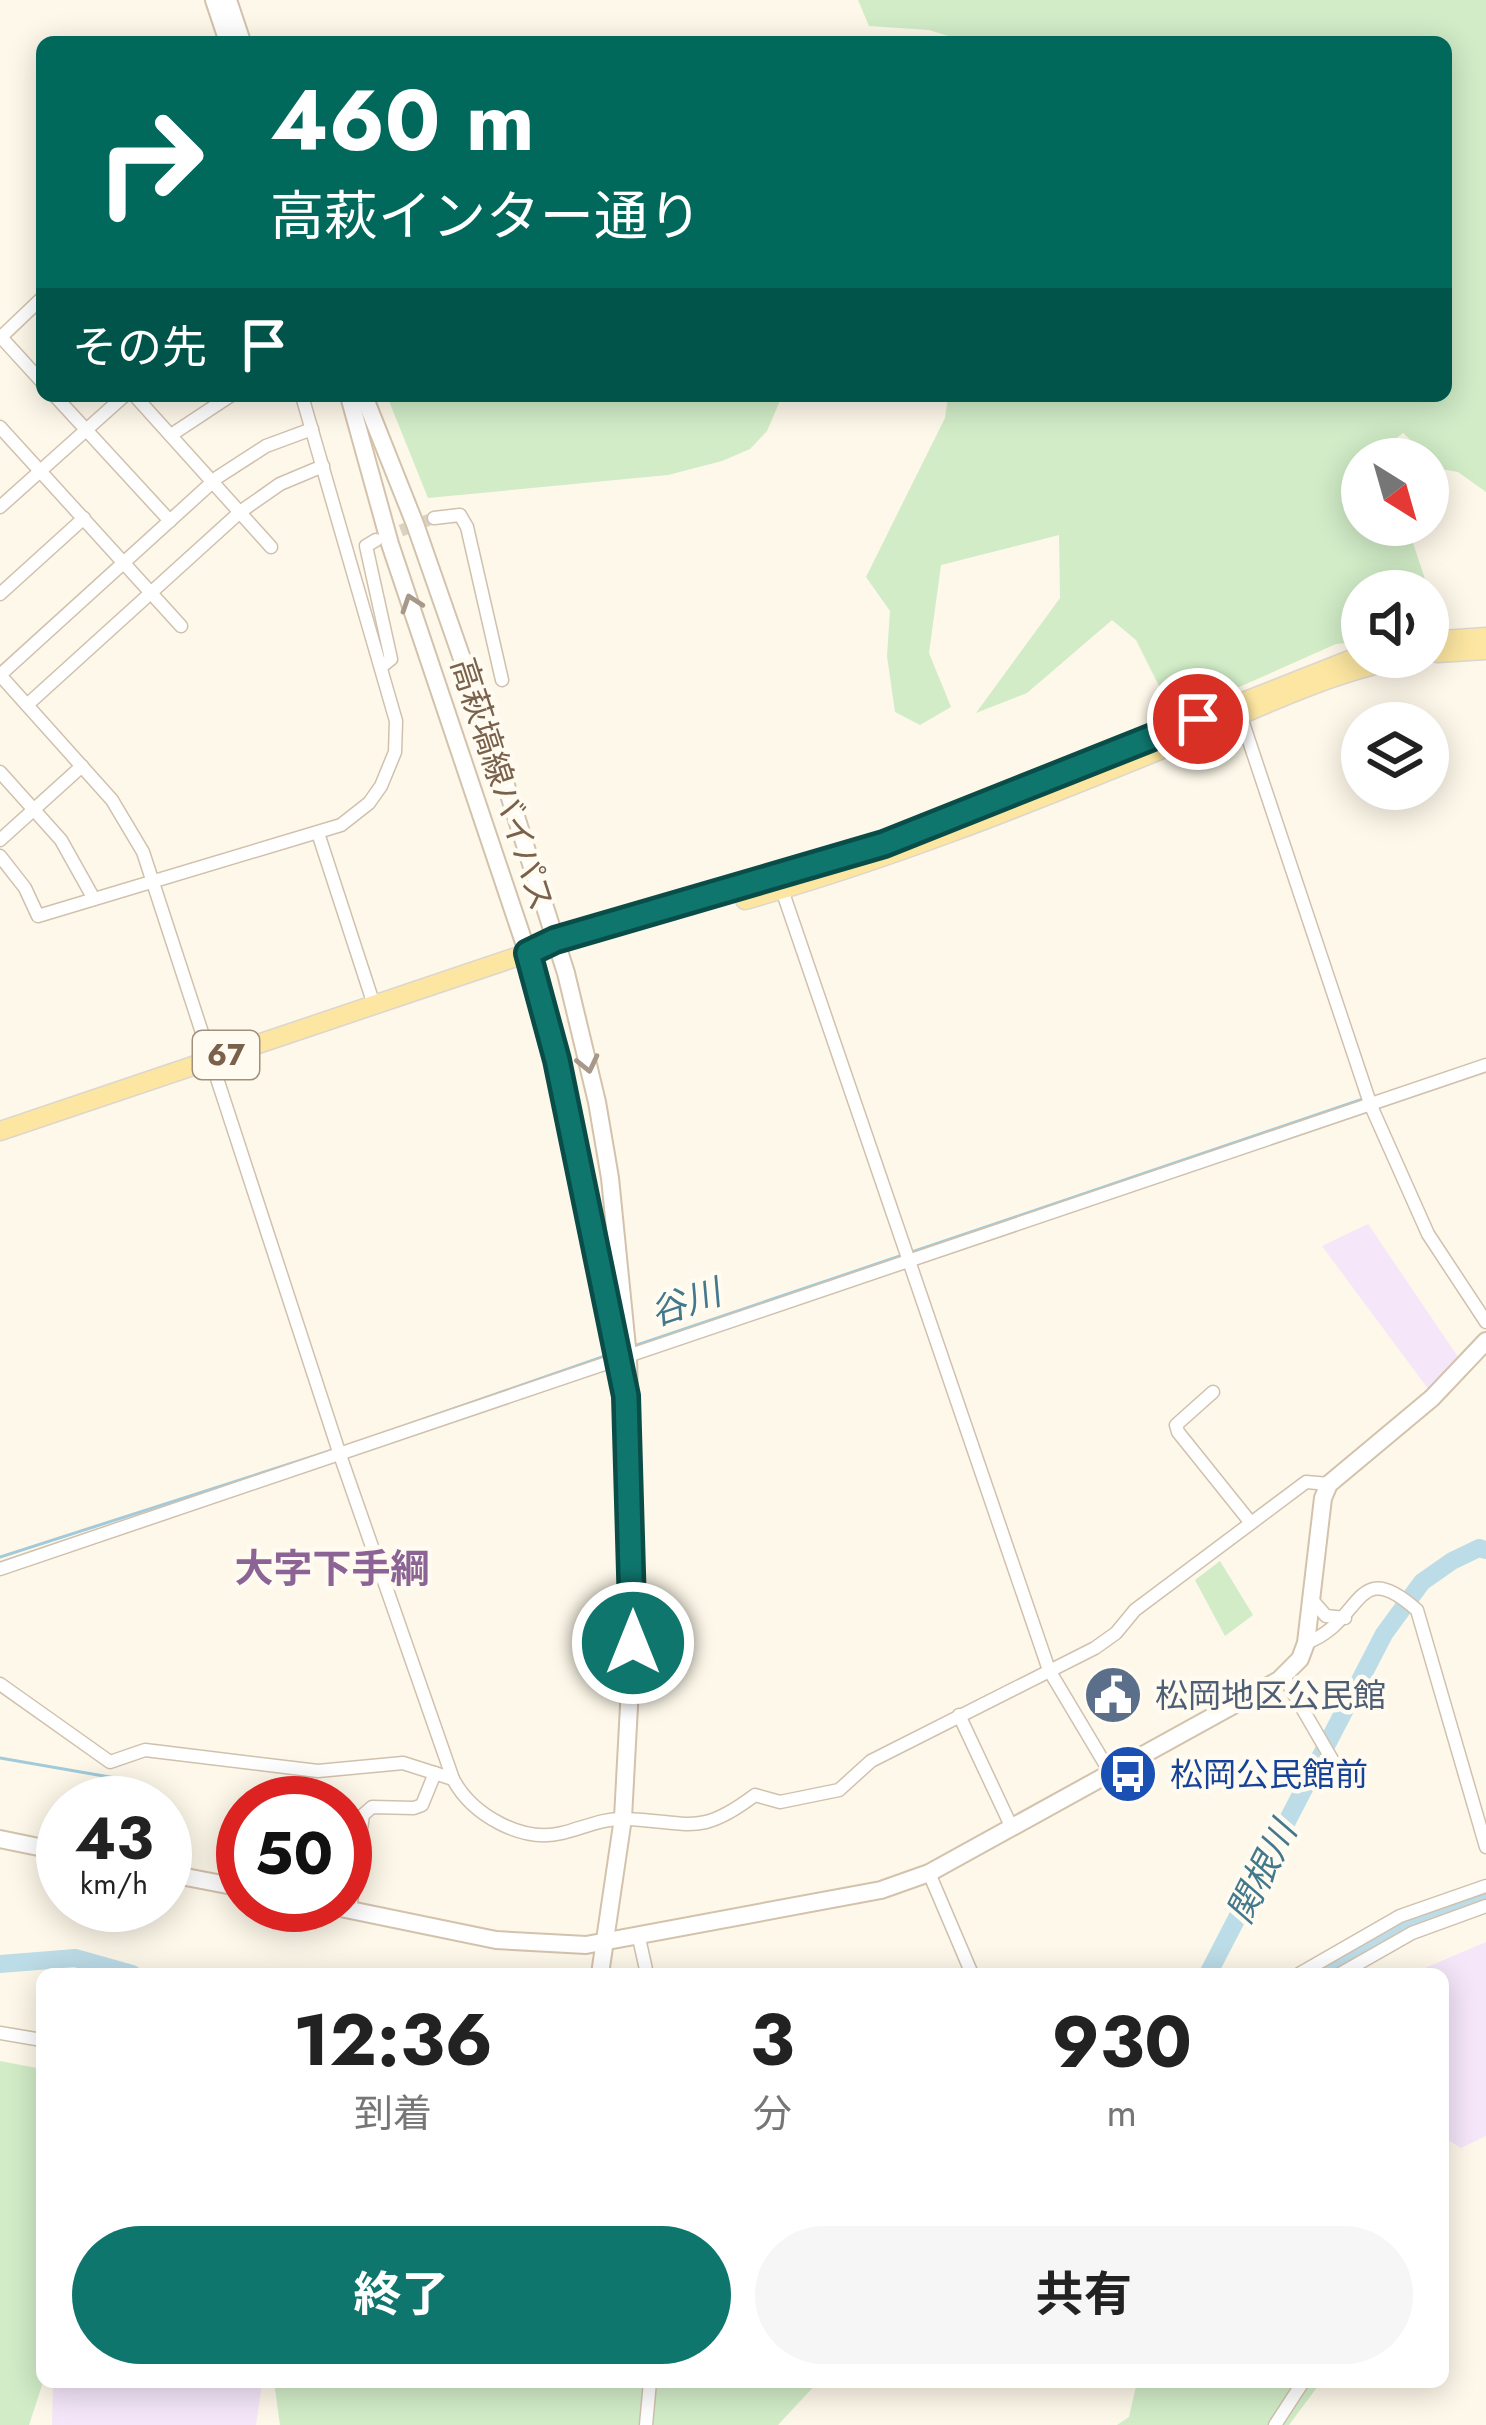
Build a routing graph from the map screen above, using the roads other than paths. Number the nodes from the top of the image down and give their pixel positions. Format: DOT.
graph roads {
  1 [pos="214,0"];
  2 [pos="228,0"];
  3 [pos="226,36"];
  4 [pos="240,36"];
  5 [pos="36,304"];
  6 [pos="0,337"];
  7 [pos="36,376"];
  8 [pos="60,402"];
  9 [pos="117,402"];
  10 [pos="141,402"];
  11 [pos="221,402"];
  12 [pos="304,402"];
  13 [pos="351,402"];
  14 [pos="366,402"];
  15 [pos="0,427"];
  16 [pos="312,429"];
  17 [pos="86,430"];
  18 [pos="171,435"];
  19 [pos="323,466"];
  20 [pos="41,470"];
  21 [pos="213,482"];
  22 [pos="0,507"];
  23 [pos="240,512"];
  24 [pos="84,518"];
  25 [pos="434,518"];
  26 [pos="170,521"];
  27 [pos="376,540"];
  28 [pos="271,547"];
  29 [pos="124,563"];
  30 [pos="151,593"];
  31 [pos="0,594"];
  32 [pos="181,626"];
  33 [pos="1486,637"];
  34 [pos="1449,640"];
  35 [pos="1486,650"];
  36 [pos="1449,653"];
  37 [pos="1341,663"];
  38 [pos="382,665"];
  39 [pos="0,675"];
  40 [pos="1341,676"];
  41 [pos="502,680"];
  42 [pos="27,705"];
  43 [pos="1240,716"];
  44 [pos="82,766"];
  45 [pos="0,772"];
  46 [pos="34,810"];
  47 [pos="318,832"];
  48 [pos="0,840"];
  49 [pos="0,856"];
  50 [pos="154,881"];
  51 [pos="780,883"];
  52 [pos="94,899"];
  53 [pos="557,945"];
  54 [pos="528,953"];
  55 [pos="374,1005"];
  56 [pos="212,1060"];
  57 [pos="1486,1066"];
  58 [pos="1371,1106"];
  59 [pos="0,1131"];
  60 [pos="908,1262"];
  61 [pos="1486,1322"];
  62 [pos="1486,1341"];
  63 [pos="624,1358"];
  64 [pos="1213,1392"];
  65 [pos="340,1455"];
  66 [pos="1329,1484"];
  67 [pos="1251,1523"];
  68 [pos="0,1569"];
  69 [pos="1311,1599"];
  70 [pos="1345,1618"];
  71 [pos="1306,1643"];
  72 [pos="1049,1670"];
  73 [pos="1284,1677"];
  74 [pos="0,1684"];
  75 [pos="958,1715"];
  76 [pos="435,1773"];
  77 [pos="1111,1774"];
  78 [pos="1341,1775"];
  79 [pos="454,1780"];
  80 [pos="372,1807"];
  81 [pos="1482,1818"];
  82 [pos="623,1819"];
  83 [pos="1012,1828"];
  84 [pos="0,1839"];
  85 [pos="36,1846"];
  86 [pos="1486,1847"];
  87 [pos="929,1873"];
  88 [pos="1486,1886"];
  89 [pos="1486,1906"];
  90 [pos="372,1914"];
  91 [pos="638,1937"];
  92 [pos="606,1943"];
  93 [pos="601,1968"];
  94 [pos="646,1968"];
  95 [pos="969,1968"];
  96 [pos="1309,1968"];
  97 [pos="1351,1968"];
  98 [pos="0,2033"];
  99 [pos="36,2040"];
  100 [pos="649,2388"];
  101 [pos="1299,2388"];
  102 [pos="646,2425"];
  103 [pos="1275,2425"];
  1 -- 3 [label="main road"];
  2 -- 4 [label="main road"];
  5 -- 6 [label="street"];
  6 -- 7 [label="street"];
  8 -- 17 [label="street"];
  9 -- 17 [label="street"];
  10 -- 18 [label="street"];
  11 -- 18 [label="street"];
  12 -- 16 [label="street"];
  54 -- 13 [label="main road, 高萩塙線バイパス, one-way"];
  14 -- 53 [label="main road, 高萩塙線バイパス"];
  15 -- 20 [label="street"];
  16 -- 19 [label="street"];
  16 -- 21 [label="street"];
  17 -- 20 [label="street"];
  17 -- 26 [label="street"];
  18 -- 21 [label="street"];
  19 -- 23 [label="street"];
  19 -- 38 [label="street"];
  20 -- 22 [label="street"];
  20 -- 24 [label="street"];
  21 -- 23 [label="street"];
  21 -- 26 [label="street"];
  23 -- 28 [label="street"];
  23 -- 30 [label="street"];
  24 -- 29 [label="street"];
  24 -- 31 [label="street"];
  25 -- 41 [label="street"];
  26 -- 29 [label="street"];
  27 -- 38 [label="street"];
  29 -- 30 [label="street"];
  29 -- 39 [label="street"];
  30 -- 32 [label="street"];
  30 -- 42 [label="street"];
  33 -- 34 [label="main road"];
  35 -- 36 [label="main road"];
  37 -- 51 [label="main road, 67"];
  38 -- 47 [label="street"];
  39 -- 42 [label="street"];
  40 -- 43 [label="main road, 67"];
  42 -- 44 [label="street"];
  43 -- 51 [label="main road, 67"];
  43 -- 58 [label="street"];
  44 -- 46 [label="street"];
  44 -- 50 [label="street"];
  45 -- 46 [label="street"];
  46 -- 48 [label="street"];
  46 -- 52 [label="street"];
  47 -- 50 [label="street"];
  47 -- 55 [label="street"];
  49 -- 52 [label="street"];
  50 -- 52 [label="street"];
  50 -- 56 [label="street"];
  51 -- 53 [label="main road, 67"];
  51 -- 60 [label="street"];
  53 -- 54 [label="main road, 67"];
  53 -- 63 [label="main road, 高萩塙線バイパス, one-way"];
  54 -- 55 [label="main road, 67"];
  54 -- 63 [label="main road, 高萩塙線バイパス"];
  55 -- 56 [label="main road, 67"];
  56 -- 59 [label="main road, 67"];
  56 -- 65 [label="street"];
  57 -- 58 [label="street"];
  58 -- 60 [label="street"];
  58 -- 61 [label="street"];
  60 -- 63 [label="street"];
  60 -- 72 [label="street"];
  62 -- 66 [label="main road"];
  63 -- 65 [label="street"];
  63 -- 82 [label="main road, 高萩塙線バイパス"];
  64 -- 67 [label="street"];
  65 -- 68 [label="street"];
  65 -- 79 [label="street"];
  66 -- 67 [label="street"];
  66 -- 69 [label="main road"];
  67 -- 72 [label="street"];
  69 -- 70 [label="street"];
  69 -- 71 [label="main road"];
  70 -- 71 [label="street"];
  70 -- 81 [label="street"];
  71 -- 73 [label="main road"];
  72 -- 75 [label="street"];
  72 -- 77 [label="street"];
  73 -- 77 [label="main road"];
  73 -- 78 [label="street"];
  74 -- 76 [label="street"];
  75 -- 82 [label="street"];
  75 -- 83 [label="street"];
  76 -- 79 [label="street"];
  76 -- 80 [label="street"];
  77 -- 83 [label="main road"];
  79 -- 82 [label="street"];
  81 -- 86 [label="street"];
  82 -- 92 [label="main road, 高萩塙線バイパス"];
  83 -- 87 [label="main road"];
  84 -- 85 [label="main road"];
  87 -- 91 [label="main road"];
  87 -- 95 [label="street"];
  88 -- 96 [label="street"];
  89 -- 97 [label="street"];
  90 -- 92 [label="main road"];
  91 -- 92 [label="main road"];
  91 -- 94 [label="street"];
  92 -- 93 [label="main road, 高萩塙線バイパス"];
  98 -- 99 [label="street"];
  100 -- 102 [label="street"];
  101 -- 103 [label="street"];
}
